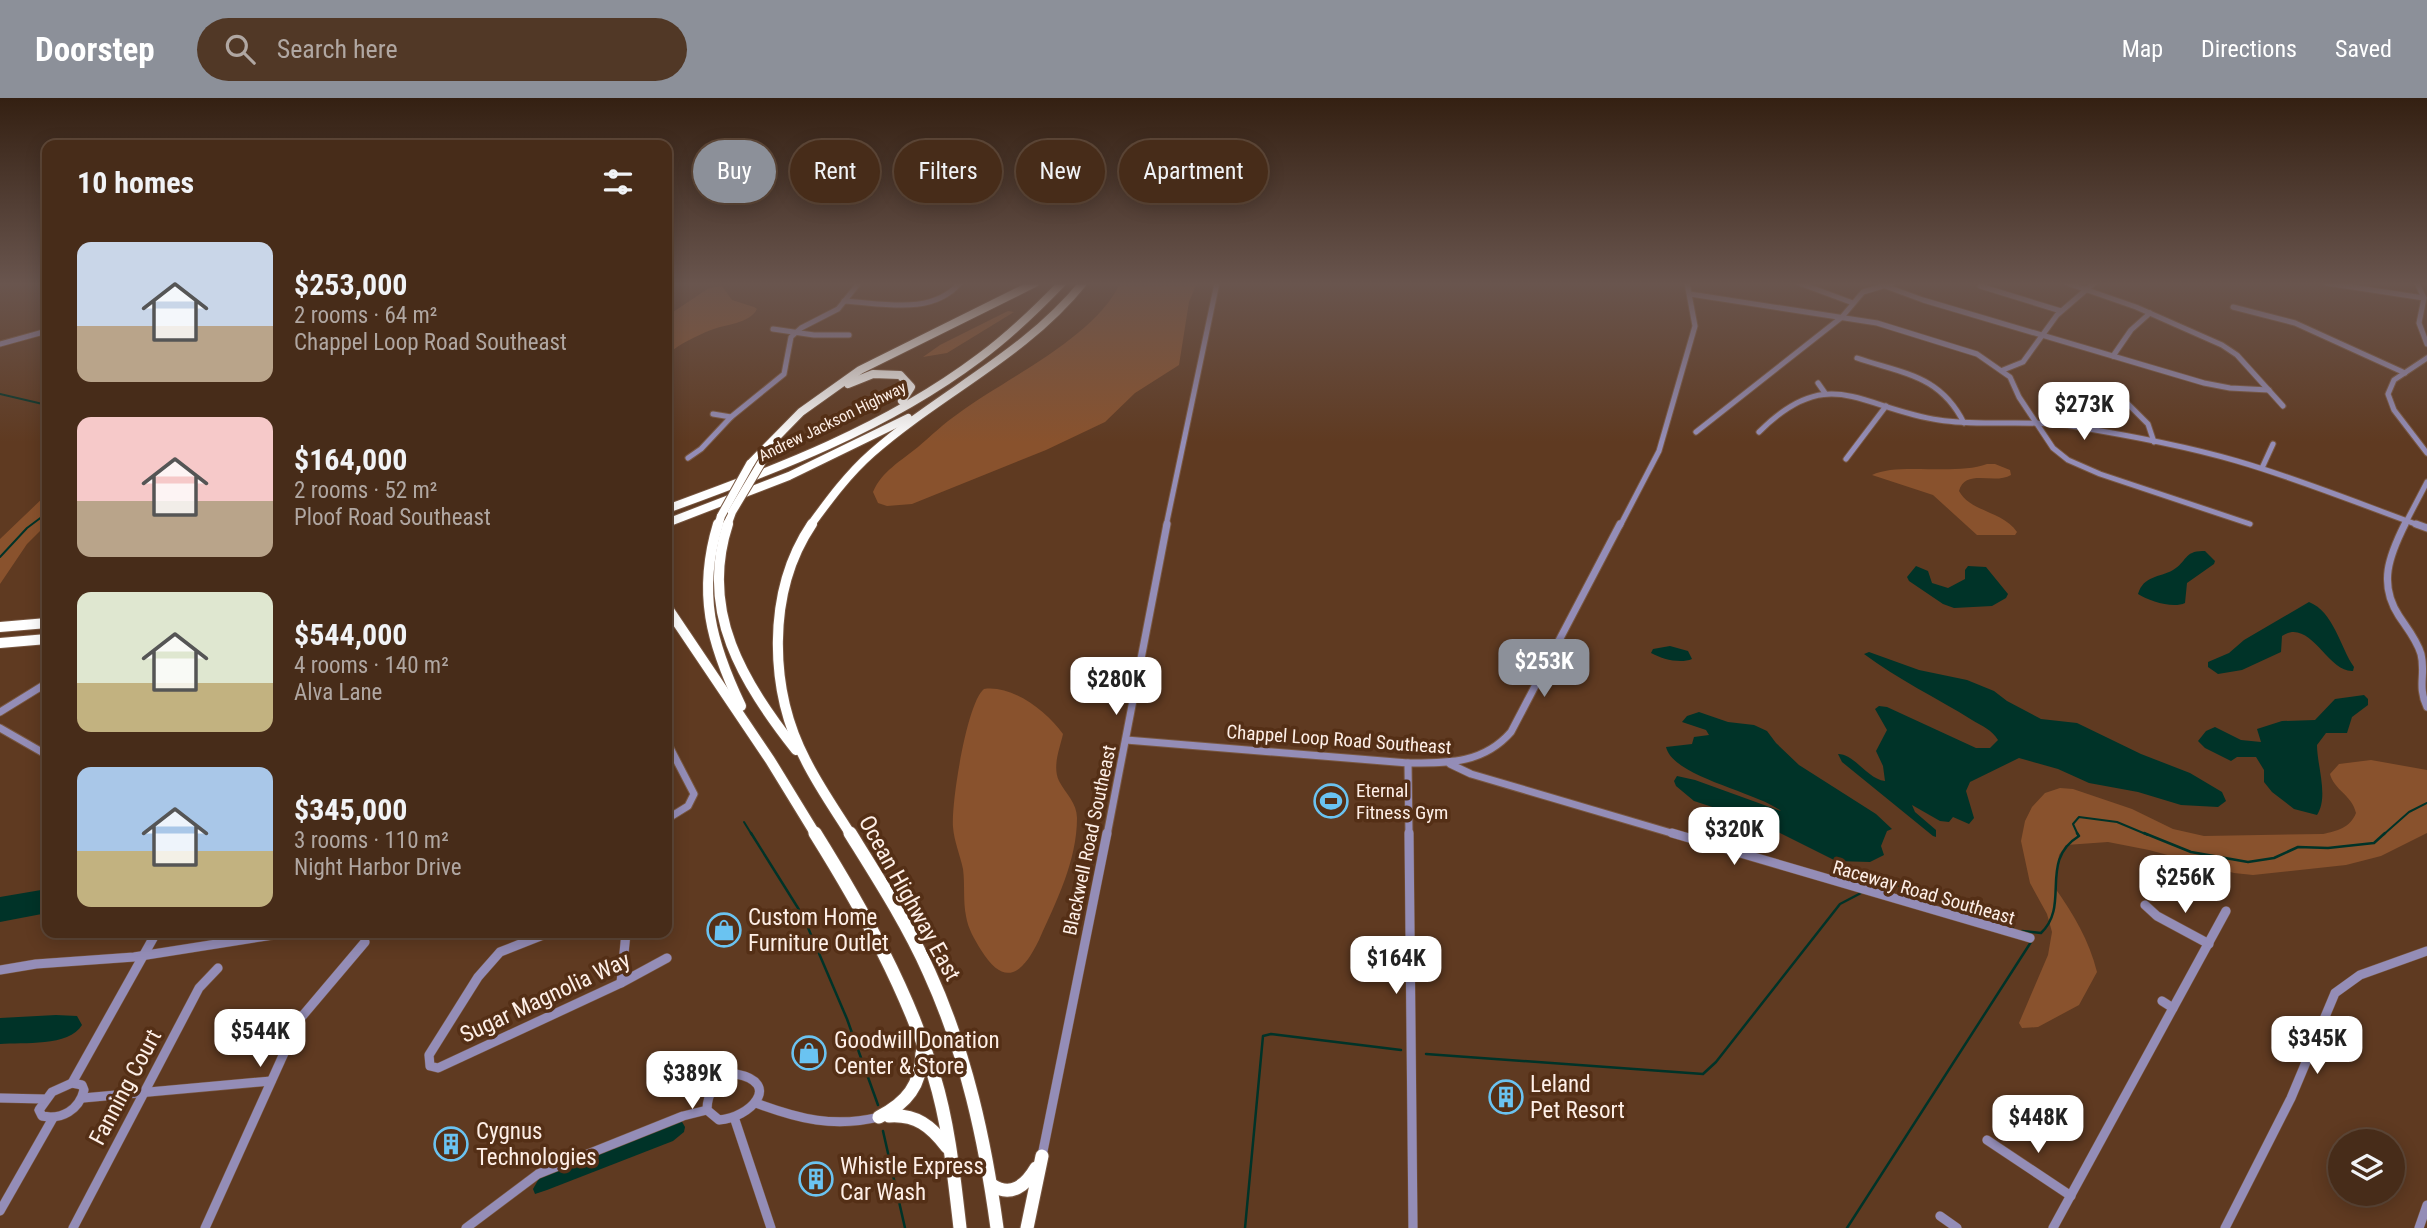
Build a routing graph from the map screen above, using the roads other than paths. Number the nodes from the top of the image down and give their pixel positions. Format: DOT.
graph roads {
  1 [pos="2042,335"];
  2 [pos="30,336"];
  3 [pos="793,336"];
  4 [pos="927,336"];
  5 [pos="1006,336"];
  6 [pos="1028,336"];
  7 [pos="1206,336"];
  8 [pos="1694,336"];
  9 [pos="1818,336"];
  10 [pos="1919,336"];
  11 [pos="2044,336"];
  12 [pos="2127,336"];
  13 [pos="2199,336"];
  14 [pos="2323,336"];
  15 [pos="0,344"];
  16 [pos="2113,356"];
  17 [pos="1857,358"];
  18 [pos="2427,358"];
  19 [pos="988,369"];
  20 [pos="2186,369"];
  21 [pos="2003,370"];
  22 [pos="2405,373"];
  23 [pos="2182,376"];
  24 [pos="1818,383"];
  25 [pos="2269,390"];
  26 [pos="1825,394"];
  27 [pos="2125,401"];
  28 [pos="1885,406"];
  29 [pos="2283,406"];
  30 [pos="712,414"];
  31 [pos="731,417"];
  32 [pos="2035,421"];
  33 [pos="1964,423"];
  34 [pos="860,428"];
  35 [pos="1696,432"];
  36 [pos="1759,432"];
  37 [pos="2154,442"];
  38 [pos="2273,444"];
  39 [pos="2427,453"];
  40 [pos="688,458"];
  41 [pos="1846,459"];
  42 [pos="2262,468"];
  43 [pos="2427,482"];
  44 [pos="672,507"];
  45 [pos="727,514"];
  46 [pos="672,521"];
  47 [pos="2406,521"];
  48 [pos="2250,524"];
  49 [pos="2427,528"];
  50 [pos="672,614"];
  51 [pos="42,623"];
  52 [pos="0,627"];
  53 [pos="42,639"];
  54 [pos="0,643"];
  55 [pos="42,686"];
  56 [pos="2427,707"];
  57 [pos="0,712"];
  58 [pos="0,728"];
  59 [pos="757,740"];
  60 [pos="1126,740"];
  61 [pos="42,752"];
  62 [pos="672,752"];
  63 [pos="805,760"];
  64 [pos="1408,763"];
  65 [pos="1449,764"];
  66 [pos="672,816"];
  67 [pos="2145,905"];
  68 [pos="2226,911"];
  69 [pos="153,938"];
  70 [pos="237,938"];
  71 [pos="535,938"];
  72 [pos="626,938"];
  73 [pos="2030,938"];
  74 [pos="365,942"];
  75 [pos="2209,944"];
  76 [pos="2427,951"];
  77 [pos="144,956"];
  78 [pos="667,958"];
  79 [pos="218,968"];
  80 [pos="0,970"];
  81 [pos="621,983"];
  82 [pos="2162,1001"];
  83 [pos="2173,1008"];
  84 [pos="922,1040"];
  85 [pos="271,1081"];
  86 [pos="72,1083"];
  87 [pos="144,1093"];
  88 [pos="0,1098"];
  89 [pos="44,1098"];
  90 [pos="83,1098"];
  91 [pos="756,1103"];
  92 [pos="707,1110"];
  93 [pos="879,1117"];
  94 [pos="53,1118"];
  95 [pos="735,1120"];
  96 [pos="1987,1140"];
  97 [pos="951,1152"];
  98 [pos="1042,1156"];
  99 [pos="992,1185"];
  100 [pos="2071,1196"];
  101 [pos="2427,1205"];
  102 [pos="0,1212"];
  103 [pos="1940,1216"];
  104 [pos="74,1228"];
  105 [pos="205,1228"];
  106 [pos="466,1228"];
  107 [pos="771,1228"];
  108 [pos="960,1228"];
  109 [pos="997,1228"];
  110 [pos="1027,1228"];
  111 [pos="1413,1228"];
  112 [pos="1957,1228"];
  113 [pos="2053,1228"];
  114 [pos="2225,1228"];
  115 [pos="2419,1228"];
  1 -- 21 [label="street"];
  2 -- 15 [label="street"];
  3 -- 31 [label="street"];
  4 -- 45 [label="highway, bridge"];
  5 -- 34 [label="highway, Andrew Jackson Highway"];
  6 -- 19 [label="highway"];
  7 -- 60 [label="street, Blackwell Road Southeast"];
  8 -- 65 [label="street, Chappel Loop Road Southeast"];
  9 -- 35 [label="street"];
  10 -- 21 [label="street"];
  11 -- 16 [label="street"];
  12 -- 16 [label="street"];
  13 -- 25 [label="street"];
  14 -- 22 [label="street"];
  16 -- 23 [label="street"];
  17 -- 33 [label="street"];
  18 -- 22 [label="street"];
  19 -- 46 [label="highway, Andrew Jackson Highway"];
  19 -- 63 [label="highway"];
  20 -- 23 [label="street"];
  21 -- 32 [label="street"];
  22 -- 39 [label="street"];
  23 -- 25 [label="street"];
  24 -- 26 [label="street"];
  25 -- 29 [label="street"];
  26 -- 28 [label="street"];
  26 -- 36 [label="street"];
  27 -- 37 [label="street"];
  28 -- 33 [label="street"];
  28 -- 41 [label="street"];
  30 -- 31 [label="street"];
  31 -- 40 [label="street"];
  32 -- 33 [label="street"];
  32 -- 37 [label="street"];
  32 -- 48 [label="street"];
  34 -- 44 [label="highway, Andrew Jackson Highway"];
  34 -- 45 [label="highway, bridge"];
  37 -- 42 [label="street"];
  38 -- 42 [label="street"];
  42 -- 47 [label="street"];
  43 -- 47 [label="street"];
  45 -- 59 [label="highway"];
  45 -- 63 [label="highway"];
  47 -- 49 [label="street"];
  47 -- 56 [label="street"];
  50 -- 59 [label="highway"];
  51 -- 52 [label="highway"];
  53 -- 54 [label="highway"];
  55 -- 57 [label="street"];
  58 -- 61 [label="street"];
  59 -- 84 [label="highway"];
  60 -- 64 [label="street, Chappel Loop Road Southeast"];
  60 -- 98 [label="street, Blackwell Road Southeast"];
  62 -- 66 [label="street"];
  63 -- 99 [label="highway, Ocean Highway East"];
  64 -- 65 [label="street, Chappel Loop Road Southeast"];
  64 -- 111 [label="street"];
  65 -- 73 [label="street, Raceway Road Southeast"];
  67 -- 75 [label="street"];
  68 -- 75 [label="street"];
  69 -- 77 [label="street"];
  70 -- 77 [label="street"];
  71 -- 81 [label="street, Sugar Magnolia Way"];
  72 -- 81 [label="street"];
  74 -- 85 [label="street"];
  75 -- 83 [label="street"];
  76 -- 114 [label="street"];
  77 -- 80 [label="street"];
  77 -- 86 [label="street"];
  78 -- 81 [label="street, Sugar Magnolia Way"];
  79 -- 87 [label="street, Fanning Court"];
  82 -- 83 [label="street"];
  83 -- 100 [label="street"];
  84 -- 93 [label="highway"];
  84 -- 97 [label="highway"];
  85 -- 87 [label="street"];
  85 -- 105 [label="street"];
  86 -- 89 [label="street"];
  86 -- 90 [label="street"];
  87 -- 90 [label="street"];
  87 -- 104 [label="street, Fanning Court"];
  88 -- 89 [label="street"];
  89 -- 94 [label="street"];
  90 -- 94 [label="street"];
  91 -- 92 [label="street"];
  91 -- 93 [label="street"];
  91 -- 95 [label="street"];
  92 -- 95 [label="street"];
  92 -- 106 [label="street"];
  93 -- 97 [label="highway"];
  94 -- 102 [label="street"];
  95 -- 107 [label="street"];
  96 -- 100 [label="street"];
  97 -- 108 [label="highway"];
  98 -- 99 [label="highway"];
  98 -- 110 [label="highway"];
  99 -- 109 [label="highway, Ocean Highway East"];
  100 -- 113 [label="street"];
  101 -- 115 [label="street"];
  103 -- 112 [label="street"];
}
